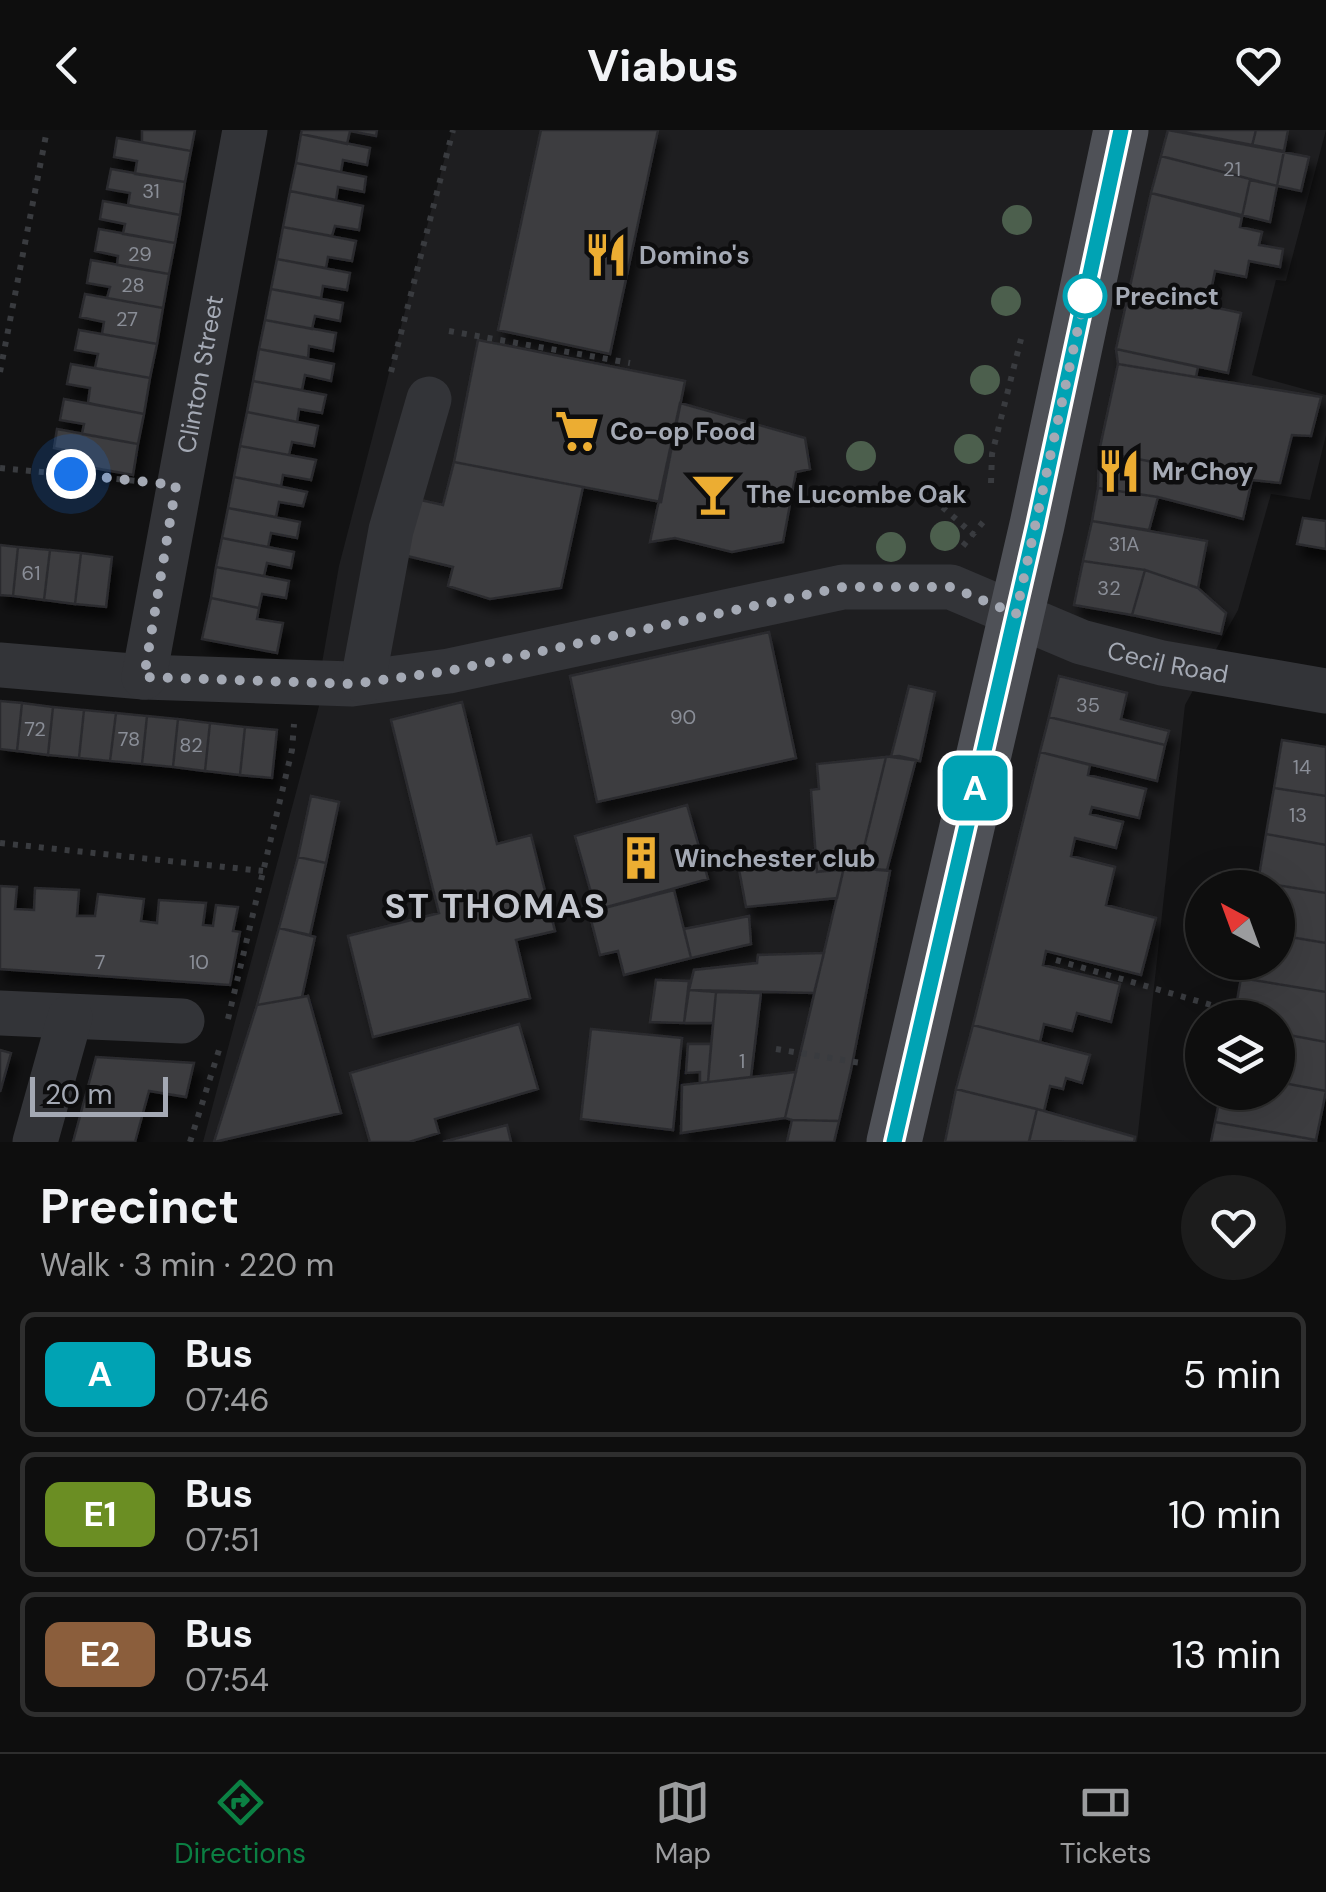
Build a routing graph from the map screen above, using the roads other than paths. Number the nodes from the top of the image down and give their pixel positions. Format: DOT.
graph roads {
  1 [pos="245,130"];
  2 [pos="1121,130"];
  3 [pos="429,399"];
  4 [pos="1016,614"];
  5 [pos="0,665"];
  6 [pos="144,677"];
  7 [pos="362,682"];
  8 [pos="1326,691"];
  9 [pos="0,1013"];
  10 [pos="70,1017"];
  11 [pos="203,1026"];
  12 [pos="36,1142"];
  13 [pos="894,1142"];
  1 -- 6 [label="street, Clinton Street"];
  2 -- 4 [label="main road"];
  3 -- 7 [label="street"];
  4 -- 7 [label="street, Cecil Road"];
  4 -- 8 [label="street, Cecil Road"];
  4 -- 13 [label="main road"];
  5 -- 6 [label="street, Cecil Road"];
  6 -- 7 [label="street, Cecil Road"];
  9 -- 10 [label="street"];
  10 -- 11 [label="street"];
  10 -- 12 [label="street"];
}
